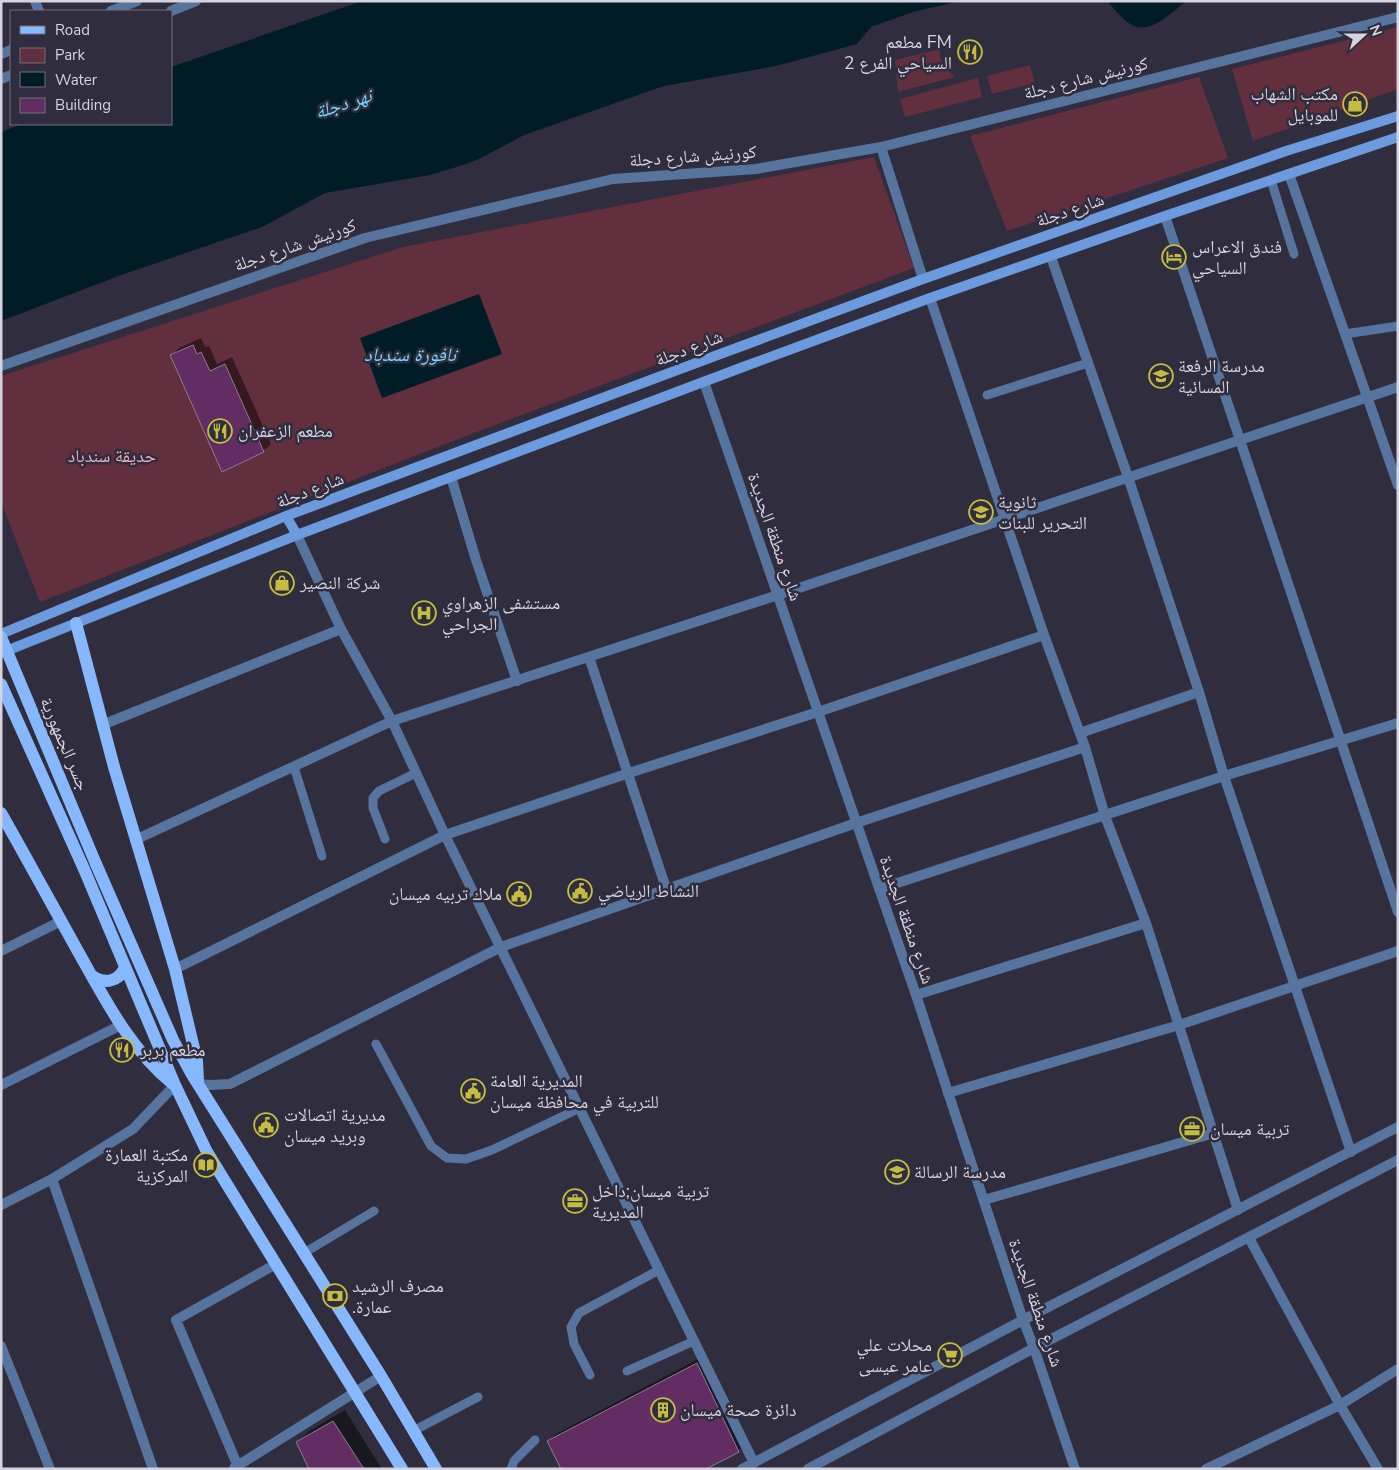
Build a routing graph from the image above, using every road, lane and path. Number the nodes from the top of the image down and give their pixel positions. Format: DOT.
graph roads {
  1 [pos="138,1"];
  2 [pos="196,1"];
  3 [pos="114,10"];
  4 [pos="172,11"];
  5 [pos="1398,17"];
  6 [pos="1398,116"];
  7 [pos="1398,137"];
  8 [pos="881,147"];
  9 [pos="1289,174"];
  10 [pos="1272,180"];
  11 [pos="1165,216"];
  12 [pos="1294,254"];
  13 [pos="1051,257"];
  14 [pos="923,279"];
  15 [pos="930,298"];
  16 [pos="1398,326"];
  17 [pos="1345,334"];
  18 [pos="1088,363"];
  19 [pos="1,366"];
  20 [pos="704,382"];
  21 [pos="1398,387"];
  22 [pos="987,395"];
  23 [pos="1368,398"];
  24 [pos="1241,440"];
  25 [pos="451,476"];
  26 [pos="1128,477"];
  27 [pos="1398,485"];
  28 [pos="286,516"];
  29 [pos="1005,519"];
  30 [pos="297,534"];
  31 [pos="778,595"];
  32 [pos="76,623"];
  33 [pos="341,628"];
  34 [pos="1044,635"];
  35 [pos="1,636"];
  36 [pos="1,653"];
  37 [pos="589,657"];
  38 [pos="517,681"];
  39 [pos="1,684"];
  40 [pos="1199,692"];
  41 [pos="818,712"];
  42 [pos="392,721"];
  43 [pos="1398,723"];
  44 [pos="102,725"];
  45 [pos="1080,733"];
  46 [pos="1341,740"];
  47 [pos="1085,747"];
  48 [pos="294,766"];
  49 [pos="416,773"];
  50 [pos="629,773"];
  51 [pos="1224,776"];
  52 [pos="1,813"];
  53 [pos="1105,816"];
  54 [pos="856,823"];
  55 [pos="445,835"];
  56 [pos="137,839"];
  57 [pos="386,839"];
  58 [pos="322,856"];
  59 [pos="666,888"];
  60 [pos="879,889"];
  61 [pos="1398,912"];
  62 [pos="61,921"];
  63 [pos="1146,923"];
  64 [pos="501,947"];
  65 [pos="1398,950"];
  66 [pos="1,952"];
  67 [pos="126,967"];
  68 [pos="175,969"];
  69 [pos="91,975"];
  70 [pos="1295,986"];
  71 [pos="916,995"];
  72 [pos="121,1025"];
  73 [pos="1179,1025"];
  74 [pos="376,1044"];
  75 [pos="198,1084"];
  76 [pos="1,1085"];
  77 [pos="175,1085"];
  78 [pos="948,1093"];
  79 [pos="580,1108"];
  80 [pos="1398,1127"];
  81 [pos="1214,1133"];
  82 [pos="1351,1152"];
  83 [pos="1398,1160"];
  84 [pos="52,1179"];
  85 [pos="984,1200"];
  86 [pos="1,1205"];
  87 [pos="1238,1210"];
  88 [pos="374,1211"];
  89 [pos="1249,1238"];
  90 [pos="304,1253"];
  91 [pos="276,1264"];
  92 [pos="659,1270"];
  93 [pos="1023,1320"];
  94 [pos="694,1341"];
  95 [pos="1,1346"];
  96 [pos="1034,1348"];
  97 [pos="1398,1368"];
  98 [pos="627,1371"];
  99 [pos="590,1375"];
  100 [pos="381,1376"];
  101 [pos="356,1393"];
  102 [pos="478,1397"];
  103 [pos="1340,1405"];
  104 [pos="413,1431"];
  105 [pos="535,1440"];
  106 [pos="754,1463"];
  107 [pos="236,1468"];
  108 [pos="50,1469"];
  109 [pos="153,1469"];
  110 [pos="402,1469"];
  111 [pos="436,1469"];
  112 [pos="512,1469"];
  113 [pos="742,1469"];
  114 [pos="808,1469"];
  115 [pos="1075,1469"];
  116 [pos="1206,1469"];
  117 [pos="1378,1469"];
  1 -- 3 [label="street"];
  2 -- 4 [label="street"];
  5 -- 8 [label="street, كورنيش شارع دجلة"];
  6 -- 14 [label="main road, شارع دجلة"];
  7 -- 9 [label="main road, شارع دجلة"];
  8 -- 14 [label="street"];
  8 -- 19 [label="street, كورنيش شارع دجلة"];
  9 -- 10 [label="main road, شارع دجلة"];
  9 -- 17 [label="street"];
  10 -- 11 [label="main road, شارع دجلة"];
  10 -- 12 [label="lane"];
  11 -- 13 [label="main road, شارع دجلة"];
  11 -- 24 [label="street"];
  13 -- 15 [label="main road, شارع دجلة"];
  13 -- 18 [label="street"];
  14 -- 28 [label="main road, شارع دجلة"];
  15 -- 20 [label="main road, شارع دجلة"];
  15 -- 29 [label="street"];
  16 -- 17 [label="lane"];
  17 -- 23 [label="street"];
  18 -- 22 [label="lane"];
  18 -- 26 [label="street"];
  20 -- 25 [label="main road, شارع دجلة"];
  20 -- 31 [label="street, شارع منطقة الجديدة"];
  21 -- 23 [label="street"];
  23 -- 24 [label="street"];
  23 -- 27 [label="street"];
  24 -- 26 [label="street"];
  24 -- 46 [label="street"];
  25 -- 30 [label="main road, شارع دجلة"];
  25 -- 38 [label="street"];
  26 -- 29 [label="street"];
  26 -- 40 [label="street"];
  28 -- 30 [label="main road"];
  28 -- 35 [label="main road, شارع دجلة"];
  29 -- 31 [label="street"];
  29 -- 34 [label="street"];
  30 -- 32 [label="main road, شارع دجلة"];
  30 -- 33 [label="street"];
  31 -- 37 [label="street"];
  31 -- 41 [label="street, شارع منطقة الجديدة"];
  32 -- 36 [label="main road, شارع دجلة"];
  32 -- 44 [label="main road"];
  33 -- 42 [label="street"];
  33 -- 44 [label="street"];
  34 -- 41 [label="street"];
  34 -- 45 [label="street"];
  35 -- 75 [label="main road, جسر الجمهورية, bridge"];
  37 -- 38 [label="street"];
  37 -- 50 [label="street"];
  38 -- 42 [label="street"];
  39 -- 67 [label="main road, جسر الجمهورية"];
  40 -- 45 [label="street"];
  40 -- 51 [label="street"];
  41 -- 50 [label="street"];
  41 -- 54 [label="street, شارع منطقة الجديدة"];
  42 -- 48 [label="street"];
  42 -- 49 [label="street"];
  43 -- 46 [label="street"];
  44 -- 56 [label="main road"];
  45 -- 47 [label="street"];
  46 -- 51 [label="street"];
  46 -- 61 [label="street"];
  47 -- 53 [label="street"];
  47 -- 54 [label="street"];
  48 -- 56 [label="street"];
  48 -- 58 [label="lane"];
  49 -- 55 [label="street"];
  49 -- 57 [label="lane"];
  50 -- 55 [label="street"];
  50 -- 59 [label="street"];
  51 -- 53 [label="street"];
  51 -- 70 [label="street"];
  52 -- 62 [label="main road"];
  53 -- 60 [label="street"];
  53 -- 63 [label="street"];
  54 -- 59 [label="street"];
  54 -- 60 [label="street, شارع منطقة الجديدة"];
  55 -- 64 [label="street"];
  55 -- 68 [label="street"];
  56 -- 68 [label="main road"];
  59 -- 64 [label="street"];
  60 -- 71 [label="street, شارع منطقة الجديدة"];
  62 -- 66 [label="street"];
  62 -- 69 [label="main road"];
  63 -- 71 [label="street"];
  63 -- 73 [label="street"];
  64 -- 75 [label="street"];
  64 -- 79 [label="street"];
  65 -- 70 [label="street"];
  67 -- 69 [label="main road"];
  67 -- 77 [label="main road, جسر الجمهورية"];
  68 -- 75 [label="main road"];
  69 -- 72 [label="main road"];
  70 -- 73 [label="street"];
  70 -- 82 [label="street"];
  71 -- 78 [label="street, شارع منطقة الجديدة"];
  72 -- 76 [label="street"];
  72 -- 77 [label="main road"];
  73 -- 78 [label="street"];
  73 -- 81 [label="street"];
  74 -- 79 [label="lane"];
  75 -- 90 [label="main road, جسر الجمهورية"];
  77 -- 84 [label="street"];
  77 -- 91 [label="main road, جسر الجمهورية"];
  78 -- 85 [label="street, شارع منطقة الجديدة"];
  79 -- 92 [label="street"];
  80 -- 82 [label="street"];
  81 -- 85 [label="street"];
  81 -- 87 [label="street"];
  82 -- 87 [label="street"];
  83 -- 89 [label="street"];
  84 -- 86 [label="street"];
  84 -- 109 [label="street"];
  85 -- 93 [label="street, شارع منطقة الجديدة"];
  87 -- 93 [label="street"];
  88 -- 90 [label="lane"];
  89 -- 96 [label="street"];
  89 -- 103 [label="street"];
  90 -- 100 [label="main road, جسر الجمهورية"];
  91 -- 101 [label="main road, جسر الجمهورية"];
  91 -- 107 [label="street"];
  92 -- 94 [label="street"];
  92 -- 99 [label="lane"];
  93 -- 96 [label="street, شارع منطقة الجديدة"];
  93 -- 106 [label="street"];
  94 -- 98 [label="lane"];
  94 -- 106 [label="street"];
  95 -- 108 [label="street"];
  96 -- 114 [label="street"];
  96 -- 115 [label="street, شارع منطقة الجديدة"];
  97 -- 103 [label="street"];
  100 -- 101 [label="street"];
  100 -- 104 [label="main road, جسر الجمهورية"];
  101 -- 107 [label="street"];
  101 -- 110 [label="main road, جسر الجمهورية"];
  102 -- 104 [label="lane"];
  103 -- 116 [label="street"];
  103 -- 117 [label="street"];
  104 -- 111 [label="main road, جسر الجمهورية"];
  105 -- 112 [label="lane"];
  106 -- 113 [label="street"];
}
